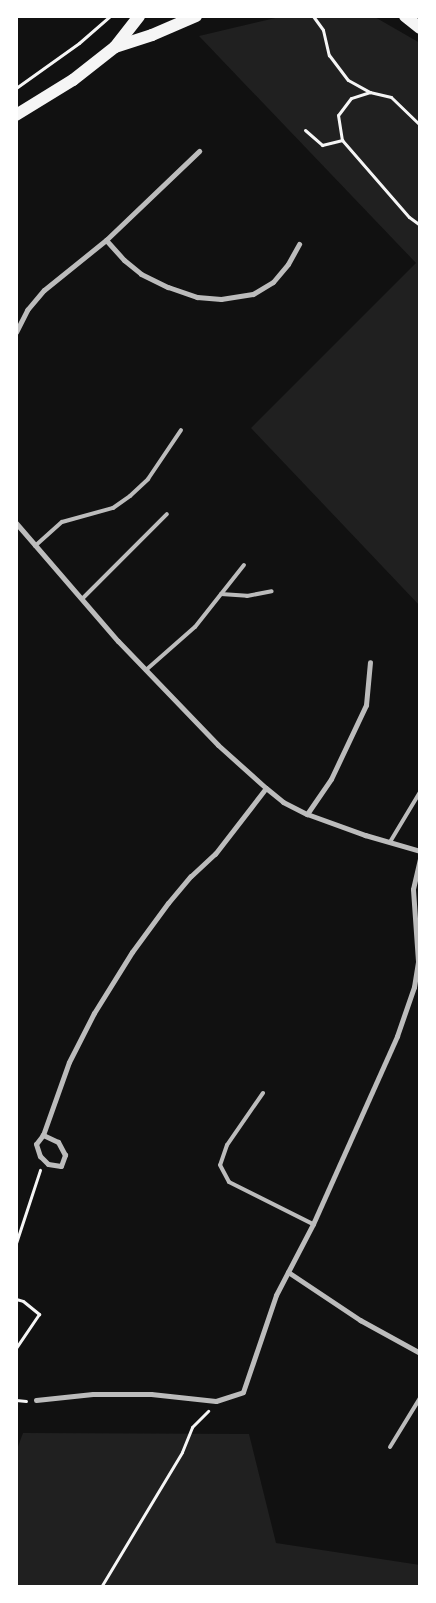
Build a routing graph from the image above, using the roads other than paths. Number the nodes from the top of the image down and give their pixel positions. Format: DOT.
graph roads {
  1 [pos="139,16"];
  2 [pos="196,16"];
  3 [pos="405,16"];
  4 [pos="420,28"];
  5 [pos="115,47"];
  6 [pos="16,115"];
  7 [pos="199,151"];
  8 [pos="106,240"];
  9 [pos="299,244"];
  10 [pos="16,332"];
  11 [pos="181,430"];
  12 [pos="167,514"];
  13 [pos="16,524"];
  14 [pos="35,546"];
  15 [pos="244,565"];
  16 [pos="272,591"];
  17 [pos="221,594"];
  18 [pos="82,599"];
  19 [pos="370,662"];
  20 [pos="146,670"];
  21 [pos="266,788"];
  22 [pos="420,792"];
  23 [pos="307,814"];
  24 [pos="390,842"];
  25 [pos="420,851"];
  26 [pos="420,859"];
  27 [pos="419,961"];
  28 [pos="263,1094"];
  29 [pos="43,1135"];
  30 [pos="313,1224"];
  31 [pos="288,1272"];
  32 [pos="420,1353"];
  33 [pos="420,1398"];
  34 [pos="36,1400"];
  35 [pos="390,1447"];
  1 -- 5 [label="main road"];
  2 -- 5 [label="main road"];
  3 -- 4 [label="main road"];
  5 -- 6 [label="main road"];
  7 -- 8 [label="street"];
  8 -- 9 [label="street"];
  8 -- 10 [label="street"];
  11 -- 14 [label="lane"];
  12 -- 18 [label="lane"];
  13 -- 14 [label="street"];
  14 -- 18 [label="street"];
  15 -- 17 [label="lane"];
  16 -- 17 [label="lane"];
  17 -- 20 [label="lane"];
  18 -- 20 [label="street"];
  19 -- 23 [label="street"];
  20 -- 21 [label="street"];
  21 -- 23 [label="street"];
  21 -- 29 [label="street"];
  22 -- 24 [label="lane"];
  23 -- 24 [label="street"];
  24 -- 25 [label="street"];
  26 -- 27 [label="street"];
  27 -- 30 [label="street"];
  28 -- 30 [label="lane"];
  29 -- 29 [label="street"];
  30 -- 31 [label="street"];
  31 -- 32 [label="street"];
  31 -- 34 [label="street"];
  33 -- 35 [label="lane"];
}
